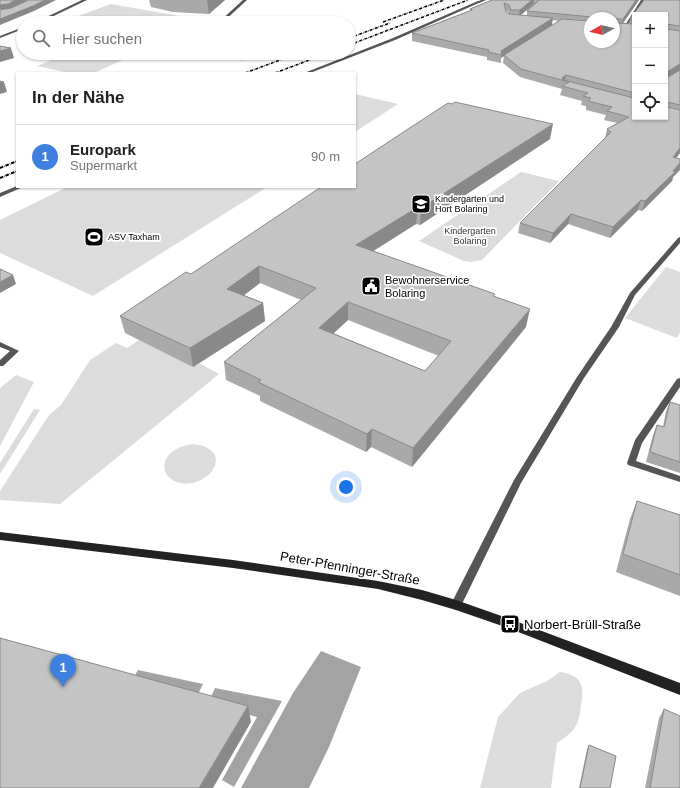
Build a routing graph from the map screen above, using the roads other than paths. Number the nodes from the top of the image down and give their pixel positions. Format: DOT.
graph roads {
  1 [pos="85,0"];
  2 [pos="245,0"];
  3 [pos="484,0"];
  4 [pos="643,0"];
  5 [pos="51,16"];
  6 [pos="228,16"];
  7 [pos="629,30"];
  8 [pos="16,31"];
  9 [pos="0,37"];
  10 [pos="356,53"];
  11 [pos="339,60"];
  12 [pos="309,72"];
  13 [pos="18,188"];
  14 [pos="0,195"];
  15 [pos="680,239"];
  16 [pos="0,344"];
  17 [pos="0,364"];
  18 [pos="680,381"];
  19 [pos="680,479"];
  20 [pos="0,536"];
  21 [pos="456,605"];
  22 [pos="680,689"];
  1 -- 5 [label="street"];
  2 -- 6 [label="street"];
  3 -- 10 [label="street"];
  4 -- 7 [label="street"];
  8 -- 9 [label="street"];
  11 -- 12 [label="street"];
  13 -- 14 [label="street"];
  15 -- 21 [label="street"];
  16 -- 17 [label="street"];
  18 -- 19 [label="street"];
  20 -- 21 [label="street, Peter-Pfenninger-Straße"];
  21 -- 22 [label="street, Peter-Pfenninger-Straße"];
}
